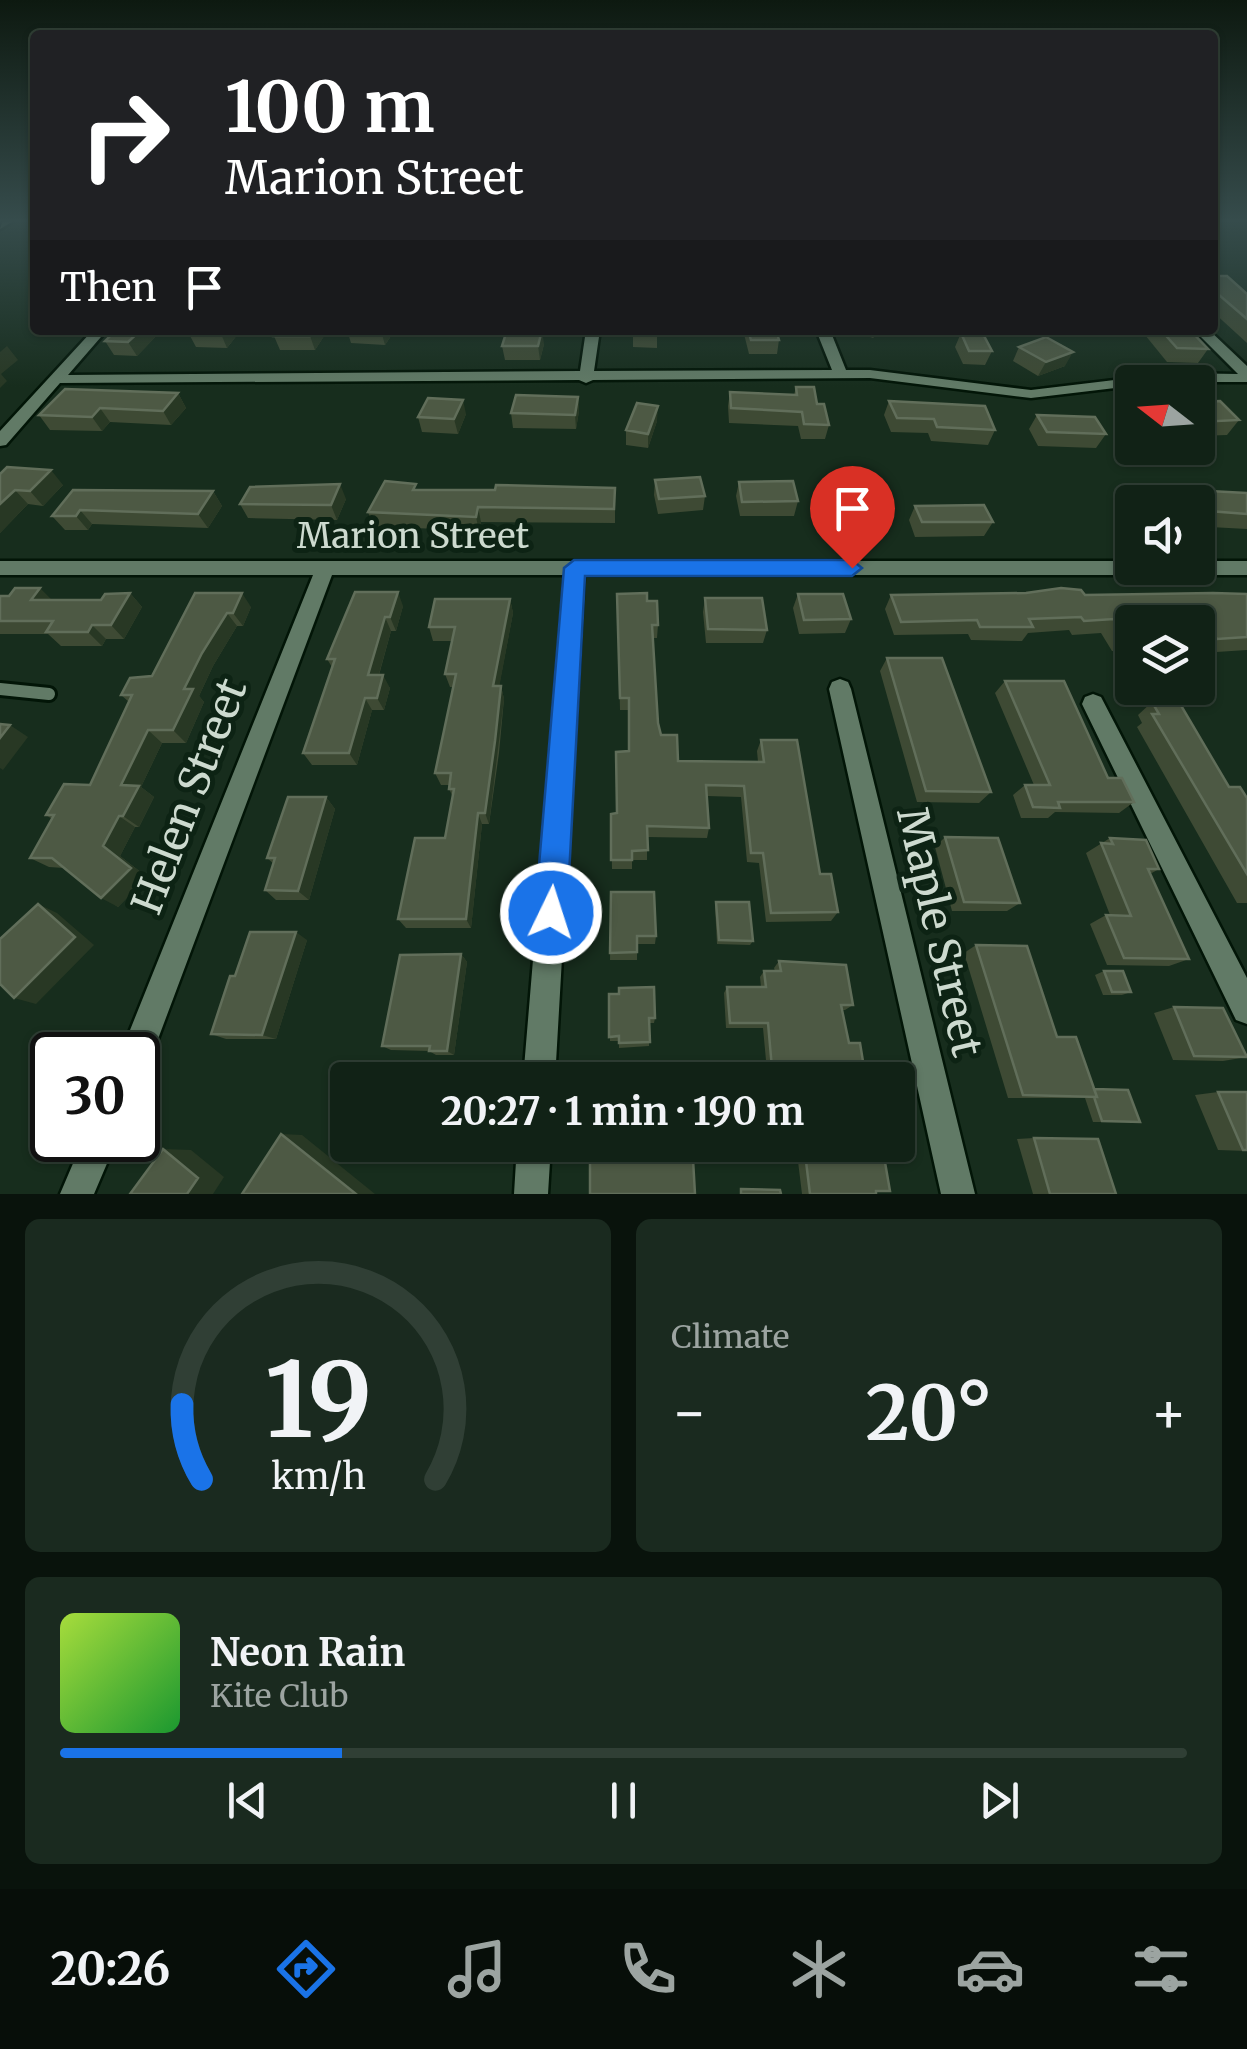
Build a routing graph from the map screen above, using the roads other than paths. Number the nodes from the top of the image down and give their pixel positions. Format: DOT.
graph roads {
  1 [pos="96,335"];
  2 [pos="592,335"];
  3 [pos="825,335"];
  4 [pos="1206,335"];
  5 [pos="841,375"];
  6 [pos="1247,376"];
  7 [pos="56,379"];
  8 [pos="586,379"];
  9 [pos="0,440"];
  10 [pos="0,568"];
  11 [pos="326,568"];
  12 [pos="574,568"];
  13 [pos="1247,568"];
  14 [pos="0,688"];
  15 [pos="840,689"];
  16 [pos="49,694"];
  17 [pos="1093,704"];
  18 [pos="1247,1009"];
  19 [pos="145,1032"];
  20 [pos="540,1062"];
  21 [pos="91,1162"];
  22 [pos="533,1162"];
  23 [pos="77,1194"];
  24 [pos="531,1194"];
  25 [pos="958,1194"];
  1 -- 7 [label="street"];
  2 -- 8 [label="street"];
  3 -- 5 [label="street"];
  4 -- 6 [label="street"];
  5 -- 6 [label="street"];
  5 -- 8 [label="street"];
  7 -- 8 [label="street"];
  7 -- 9 [label="street"];
  10 -- 11 [label="street, Marion Street"];
  11 -- 12 [label="street, Marion Street"];
  11 -- 19 [label="street, Helen Street"];
  12 -- 13 [label="street, Marion Street"];
  12 -- 20 [label="street"];
  14 -- 16 [label="lane"];
  15 -- 25 [label="street, Maple Street"];
  17 -- 18 [label="street"];
  21 -- 23 [label="street"];
  22 -- 24 [label="street"];
}
